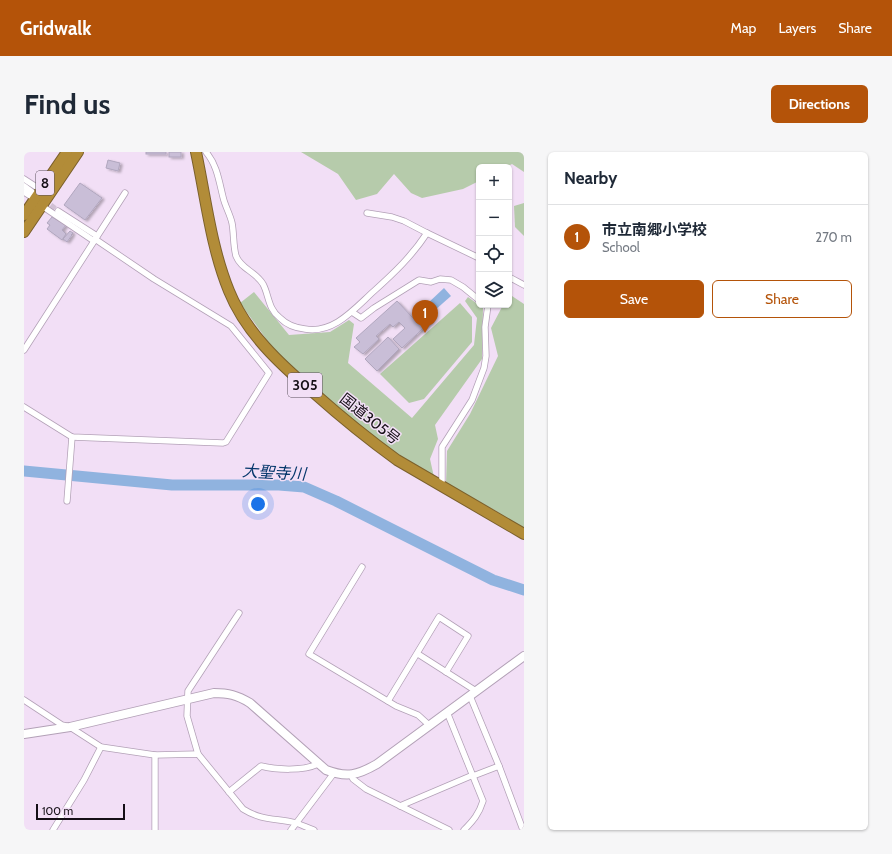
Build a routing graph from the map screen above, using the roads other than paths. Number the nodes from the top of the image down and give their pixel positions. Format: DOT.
graph roads {
  1 [pos="67,152"];
  2 [pos="78,152"];
  3 [pos="197,152"];
  4 [pos="206,152"];
  5 [pos="24,179"];
  6 [pos="24,186"];
  7 [pos="24,192"];
  8 [pos="125,193"];
  9 [pos="37,197"];
  10 [pos="58,210"];
  11 [pos="367,213"];
  12 [pos="24,215"];
  13 [pos="24,232"];
  14 [pos="427,233"];
  15 [pos="95,239"];
  16 [pos="476,257"];
  17 [pos="512,279"];
  18 [pos="524,285"];
  19 [pos="476,298"];
  20 [pos="487,308"];
  21 [pos="352,312"];
  22 [pos="24,350"];
  23 [pos="24,407"];
  24 [pos="72,437"];
  25 [pos="438,484"];
  26 [pos="68,501"];
  27 [pos="524,534"];
  28 [pos="362,567"];
  29 [pos="239,613"];
  30 [pos="418,654"];
  31 [pos="524,656"];
  32 [pos="446,672"];
  33 [pos="473,693"];
  34 [pos="187,699"];
  35 [pos="24,700"];
  36 [pos="388,701"];
  37 [pos="447,712"];
  38 [pos="429,725"];
  39 [pos="70,727"];
  40 [pos="24,734"];
  41 [pos="101,747"];
  42 [pos="198,754"];
  43 [pos="155,755"];
  44 [pos="318,764"];
  45 [pos="499,766"];
  46 [pos="334,773"];
  47 [pos="351,775"];
  48 [pos="473,776"];
  49 [pos="229,792"];
  50 [pos="400,806"];
  51 [pos="296,823"];
  52 [pos="53,830"];
  53 [pos="155,830"];
  54 [pos="291,830"];
  55 [pos="314,830"];
  56 [pos="449,830"];
  57 [pos="464,830"];
  58 [pos="523,830"];
  1 -- 9 [label="highway, 8"];
  2 -- 9 [label="highway, 8"];
  3 -- 25 [label="highway, 国道305号 / 305"];
  4 -- 21 [label="street"];
  5 -- 9 [label="street"];
  6 -- 9 [label="street"];
  7 -- 9 [label="street"];
  8 -- 15 [label="street"];
  9 -- 12 [label="highway, 8"];
  9 -- 13 [label="highway, 8"];
  9 -- 15 [label="street"];
  10 -- 15 [label="street"];
  11 -- 14 [label="street"];
  14 -- 16 [label="street"];
  14 -- 21 [label="street"];
  15 -- 22 [label="street"];
  15 -- 24 [label="street"];
  17 -- 18 [label="street"];
  19 -- 21 [label="street"];
  20 -- 25 [label="street"];
  23 -- 24 [label="street"];
  24 -- 26 [label="street"];
  25 -- 27 [label="highway, 国道305号 / 305"];
  28 -- 36 [label="street"];
  29 -- 34 [label="street"];
  30 -- 32 [label="street"];
  30 -- 32 [label="street"];
  30 -- 36 [label="street"];
  31 -- 33 [label="street"];
  32 -- 33 [label="street"];
  33 -- 37 [label="street"];
  33 -- 45 [label="street"];
  34 -- 39 [label="street"];
  34 -- 42 [label="street"];
  34 -- 44 [label="street"];
  35 -- 39 [label="street"];
  36 -- 38 [label="street"];
  37 -- 38 [label="street"];
  37 -- 48 [label="street"];
  38 -- 47 [label="street"];
  39 -- 40 [label="street"];
  39 -- 41 [label="street"];
  41 -- 43 [label="street"];
  41 -- 52 [label="street"];
  42 -- 43 [label="street"];
  42 -- 49 [label="street"];
  43 -- 53 [label="street"];
  44 -- 46 [label="street"];
  44 -- 49 [label="street"];
  45 -- 48 [label="street"];
  45 -- 58 [label="street"];
  46 -- 47 [label="street"];
  46 -- 51 [label="street"];
  47 -- 50 [label="street"];
  48 -- 50 [label="street"];
  48 -- 57 [label="street"];
  49 -- 51 [label="street"];
  50 -- 56 [label="street"];
  51 -- 54 [label="street"];
  51 -- 55 [label="street"];
}
